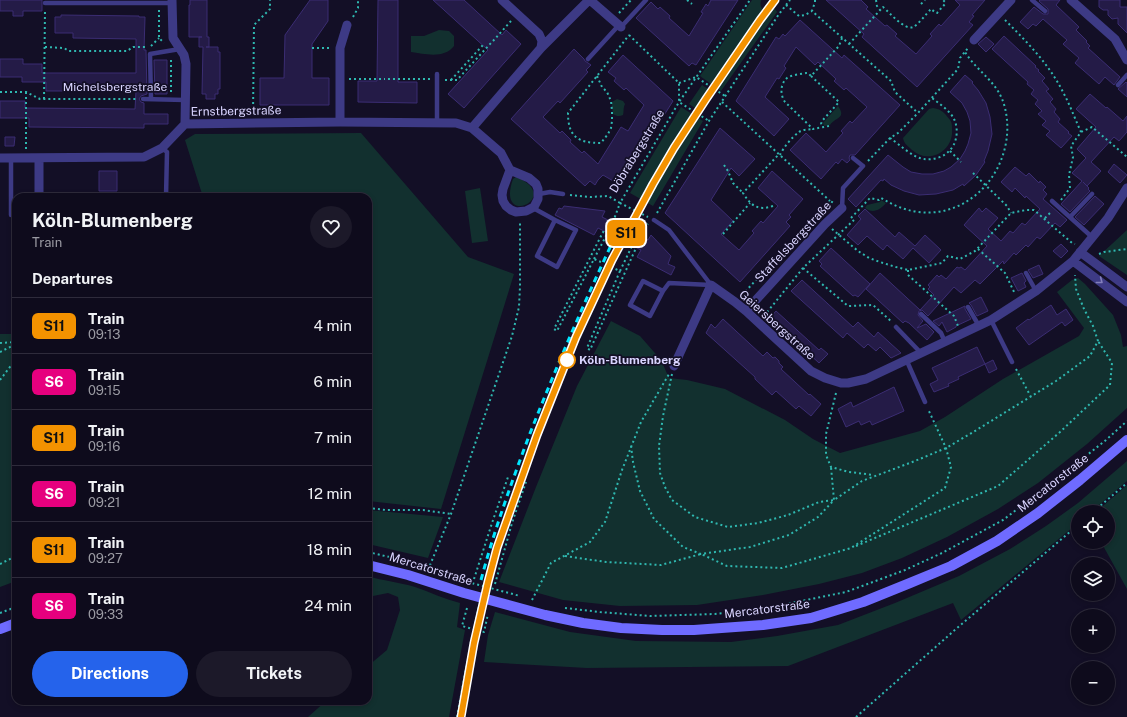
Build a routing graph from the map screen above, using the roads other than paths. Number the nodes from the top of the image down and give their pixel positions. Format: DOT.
graph roads {
  1 [pos="502,0"];
  2 [pos="589,0"];
  3 [pos="646,0"];
  4 [pos="1011,0"];
  5 [pos="1032,0"];
  6 [pos="1071,0"];
  7 [pos="172,1"];
  8 [pos="44,3"];
  9 [pos="1045,11"];
  10 [pos="347,25"];
  11 [pos="620,26"];
  12 [pos="974,40"];
  13 [pos="541,48"];
  14 [pos="180,49"];
  15 [pos="588,59"];
  16 [pos="1127,60"];
  17 [pos="437,74"];
  18 [pos="1127,75"];
  19 [pos="1118,85"];
  20 [pos="143,99"];
  21 [pos="151,99"];
  22 [pos="185,100"];
  23 [pos="340,122"];
  24 [pos="437,122"];
  25 [pos="185,124"];
  26 [pos="472,128"];
  27 [pos="162,148"];
  28 [pos="0,158"];
  29 [pos="11,158"];
  30 [pos="39,158"];
  31 [pos="853,158"];
  32 [pos="510,170"];
  33 [pos="1127,188"];
  34 [pos="39,193"];
  35 [pos="166,193"];
  36 [pos="539,194"];
  37 [pos="563,194"];
  38 [pos="1092,194"];
  39 [pos="1052,201"];
  40 [pos="534,207"];
  41 [pos="842,208"];
  42 [pos="11,215"];
  43 [pos="1070,217"];
  44 [pos="555,220"];
  45 [pos="654,220"];
  46 [pos="1092,237"];
  47 [pos="1082,250"];
  48 [pos="1073,261"];
  49 [pos="1026,273"];
  50 [pos="711,285"];
  51 [pos="1127,287"];
  52 [pos="663,291"];
  53 [pos="1036,291"];
  54 [pos="1127,302"];
  55 [pos="968,307"];
  56 [pos="746,311"];
  57 [pos="921,314"];
  58 [pos="991,320"];
  59 [pos="979,326"];
  60 [pos="896,327"];
  61 [pos="945,342"];
  62 [pos="921,353"];
  63 [pos="906,359"];
  64 [pos="1012,362"];
  65 [pos="674,366"];
  66 [pos="924,402"];
  67 [pos="1127,440"];
  68 [pos="372,566"];
  69 [pos="12,624"];
  70 [pos="0,629"];
  1 -- 13 [label="street"];
  2 -- 11 [label="street"];
  2 -- 13 [label="street"];
  3 -- 11 [label="lane"];
  4 -- 12 [label="street"];
  5 -- 9 [label="lane"];
  6 -- 16 [label="street"];
  7 -- 8 [label="lane"];
  7 -- 14 [label="street"];
  10 -- 23 [label="street"];
  11 -- 15 [label="lane"];
  13 -- 26 [label="street"];
  14 -- 21 [label="lane"];
  14 -- 22 [label="street"];
  17 -- 24 [label="lane"];
  18 -- 19 [label="lane"];
  20 -- 21 [label="lane, Michelsbergstraße"];
  21 -- 22 [label="lane, Michelsbergstraße"];
  22 -- 25 [label="street"];
  23 -- 24 [label="street, Ernstbergstraße"];
  23 -- 25 [label="street, Ernstbergstraße"];
  24 -- 26 [label="street, Ernstbergstraße"];
  25 -- 27 [label="street, Ernstbergstraße"];
  26 -- 32 [label="street, Ernstbergstraße"];
  27 -- 30 [label="street, Ernstbergstraße"];
  27 -- 35 [label="lane"];
  28 -- 29 [label="street, Ernstbergstraße"];
  29 -- 30 [label="street, Ernstbergstraße"];
  29 -- 42 [label="lane"];
  30 -- 34 [label="street"];
  31 -- 41 [label="lane, Staffelsbergstraße"];
  32 -- 36 [label="street"];
  32 -- 40 [label="street"];
  33 -- 46 [label="street, Geiersbergstraße"];
  36 -- 37 [label="lane"];
  36 -- 40 [label="street"];
  38 -- 43 [label="lane"];
  39 -- 43 [label="lane"];
  40 -- 44 [label="lane"];
  41 -- 56 [label="street, Staffelsbergstraße"];
  43 -- 46 [label="lane"];
  44 -- 44 [label="lane"];
  45 -- 50 [label="lane, Geiersbergstraße"];
  46 -- 47 [label="street, Geiersbergstraße"];
  47 -- 48 [label="street, Geiersbergstraße"];
  47 -- 51 [label="street"];
  48 -- 53 [label="street, Geiersbergstraße"];
  48 -- 54 [label="street, one-way"];
  49 -- 53 [label="lane"];
  50 -- 52 [label="lane"];
  50 -- 56 [label="street, Geiersbergstraße"];
  50 -- 65 [label="street"];
  52 -- 52 [label="lane"];
  53 -- 58 [label="street, Geiersbergstraße"];
  55 -- 59 [label="lane"];
  56 -- 63 [label="street, Geiersbergstraße"];
  57 -- 61 [label="lane"];
  58 -- 59 [label="street, Geiersbergstraße"];
  58 -- 64 [label="lane"];
  59 -- 61 [label="street, Geiersbergstraße"];
  60 -- 62 [label="lane"];
  61 -- 62 [label="street, Geiersbergstraße"];
  62 -- 63 [label="street, Geiersbergstraße"];
  63 -- 66 [label="lane"];
  67 -- 68 [label="main road, Mercatorstraße"];
  69 -- 70 [label="main road"];
}
